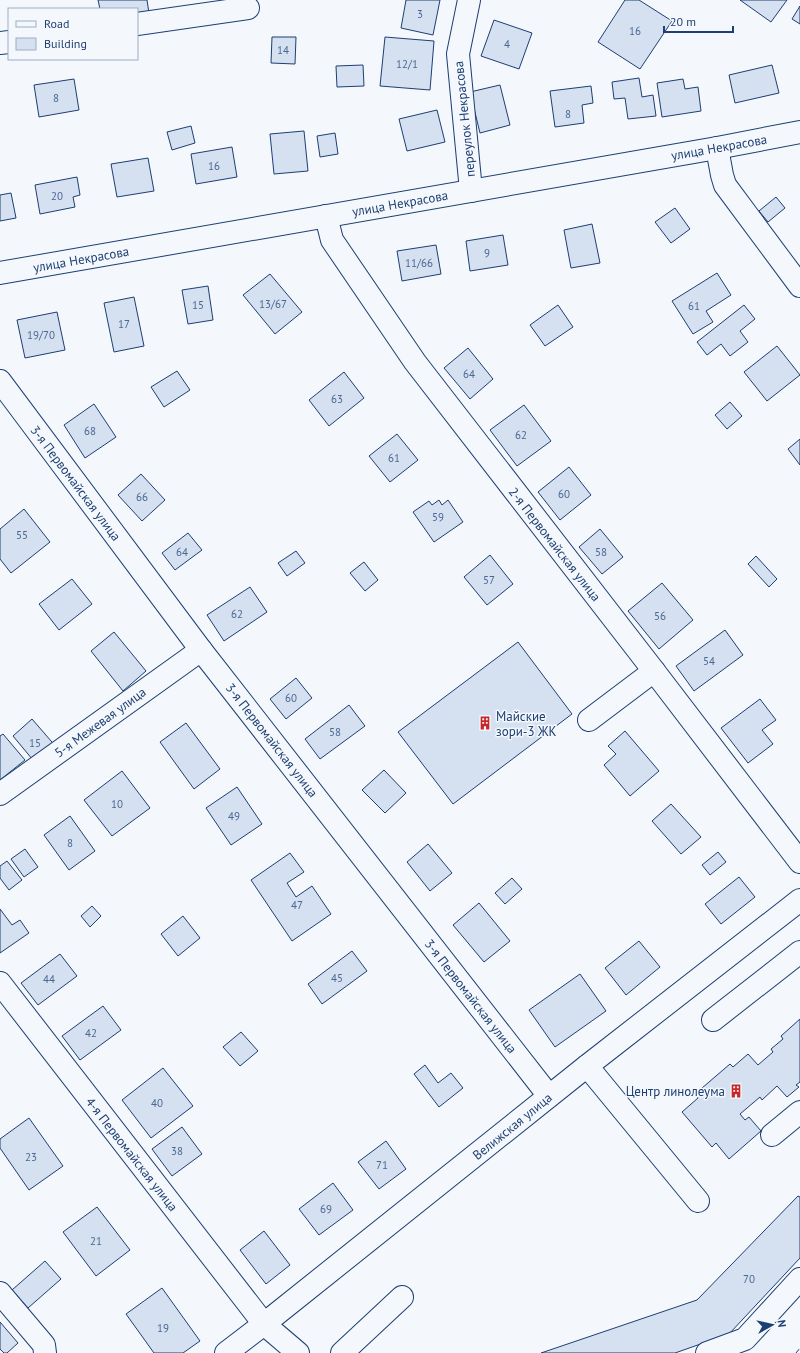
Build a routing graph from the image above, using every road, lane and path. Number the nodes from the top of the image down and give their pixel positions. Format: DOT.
graph roads {
  1 [pos="469,0"];
  2 [pos="248,8"];
  3 [pos="138,24"];
  4 [pos="800,132"];
  5 [pos="717,148"];
  6 [pos="471,191"];
  7 [pos="326,216"];
  8 [pos="0,273"];
  9 [pos="800,286"];
  10 [pos="0,381"];
  11 [pos="201,650"];
  12 [pos="654,670"];
  13 [pos="589,720"];
  14 [pos="0,794"];
  15 [pos="800,862"];
  16 [pos="800,900"];
  17 [pos="800,952"];
  18 [pos="0,983"];
  19 [pos="713,1020"];
  20 [pos="587,1066"];
  21 [pos="549,1096"];
  22 [pos="800,1112"];
  23 [pos="772,1135"];
  24 [pos="698,1201"];
  25 [pos="800,1279"];
  26 [pos="0,1293"];
  27 [pos="402,1297"];
  28 [pos="264,1324"];
  29 [pos="45,1353"];
  30 [pos="226,1353"];
  31 [pos="298,1353"];
  32 [pos="342,1353"];
  33 [pos="707,1353"];
  1 -- 6 [label="street, переулок Некрасова"];
  2 -- 3 [label="street"];
  4 -- 5 [label="street, улица Некрасова"];
  5 -- 6 [label="street, улица Некрасова"];
  5 -- 9 [label="street"];
  6 -- 7 [label="street, улица Некрасова"];
  7 -- 8 [label="street, улица Некрасова"];
  7 -- 12 [label="street, 2-я Первомайская улица"];
  10 -- 11 [label="street, 3-я Первомайская улица"];
  11 -- 14 [label="street, 5-я Межевая улица"];
  11 -- 21 [label="street, 3-я Первомайская улица"];
  12 -- 13 [label="street"];
  12 -- 15 [label="street, 2-я Первомайская улица"];
  16 -- 20 [label="street, Велижская улица"];
  17 -- 19 [label="street"];
  18 -- 28 [label="street, 4-я Первомайская улица"];
  20 -- 21 [label="street, Велижская улица"];
  20 -- 24 [label="street"];
  21 -- 28 [label="street, Велижская улица"];
  22 -- 23 [label="street"];
  25 -- 33 [label="street"];
  26 -- 29 [label="street"];
  27 -- 32 [label="street"];
  28 -- 30 [label="street, Велижская улица"];
  28 -- 31 [label="street, 4-я Первомайская улица"];
}
